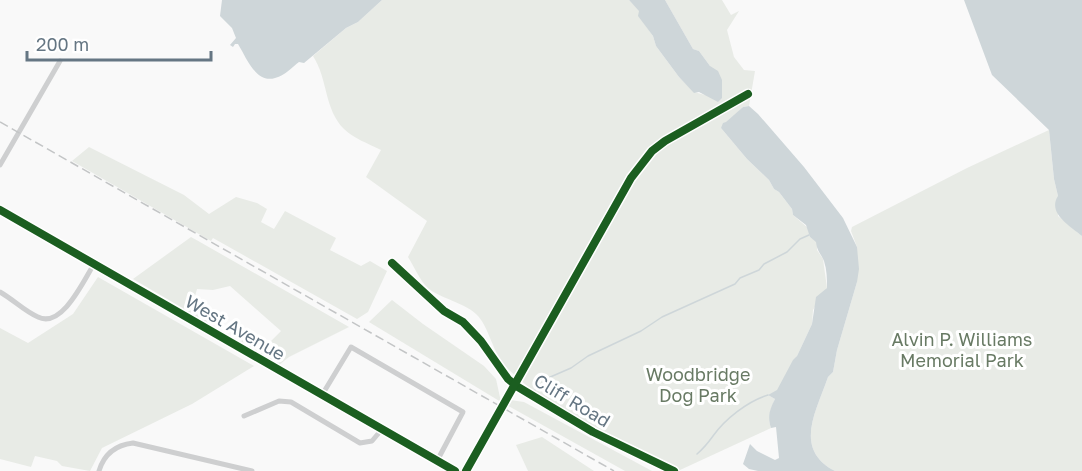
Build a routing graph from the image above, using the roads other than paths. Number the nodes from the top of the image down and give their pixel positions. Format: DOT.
graph roads {
  1 [pos="60,61"];
  2 [pos="748,94"];
  3 [pos="0,165"];
  4 [pos="0,210"];
  5 [pos="392,263"];
  6 [pos="94,264"];
  7 [pos="0,292"];
  8 [pos="514,384"];
  9 [pos="322,395"];
  10 [pos="244,416"];
  11 [pos="383,428"];
  12 [pos="437,461"];
  13 [pos="99,471"];
  14 [pos="252,471"];
  15 [pos="455,471"];
  16 [pos="466,471"];
  17 [pos="674,471"];
  1 -- 3 [label="street"];
  2 -- 8 [label="street"];
  4 -- 6 [label="street, West Avenue"];
  5 -- 8 [label="street, Cliff Road"];
  6 -- 7 [label="street"];
  6 -- 9 [label="street, West Avenue"];
  8 -- 16 [label="street"];
  8 -- 17 [label="street, Cliff Road"];
  9 -- 11 [label="street, West Avenue"];
  9 -- 12 [label="street"];
  10 -- 11 [label="street"];
  11 -- 12 [label="street, West Avenue"];
  12 -- 15 [label="street, West Avenue"];
  13 -- 14 [label="street"];
}
